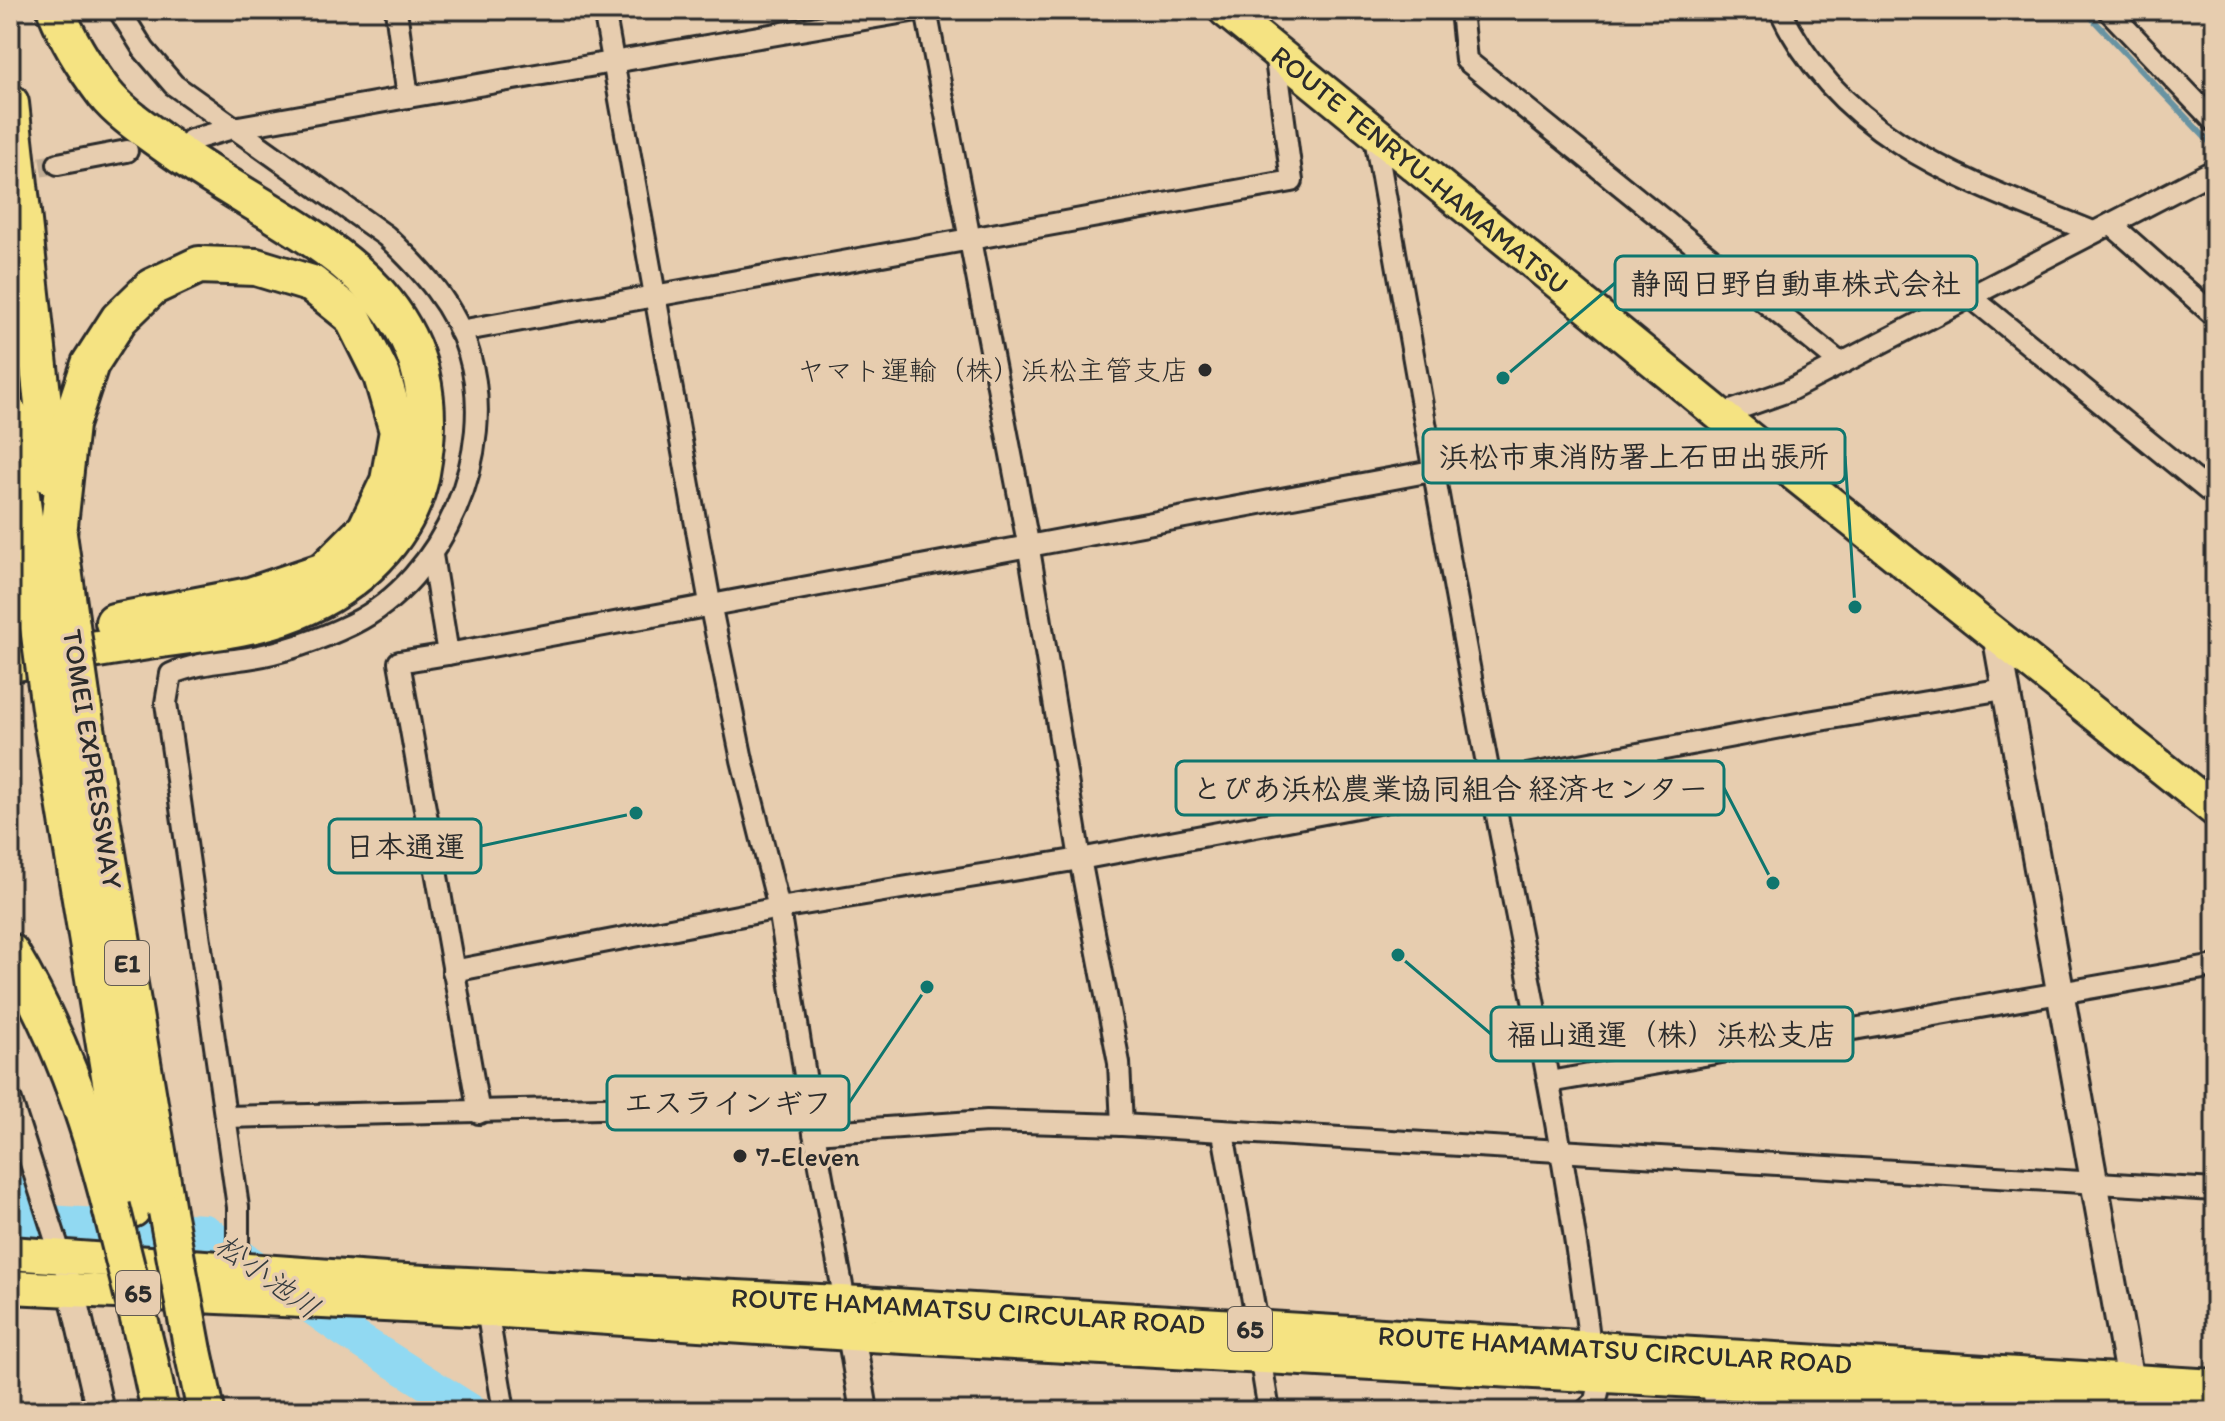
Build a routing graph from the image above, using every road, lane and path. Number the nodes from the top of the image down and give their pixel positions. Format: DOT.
graph roads {
  1 [pos="56,10"];
  2 [pos="119,10"];
  3 [pos="396,10"];
  4 [pos="604,10"];
  5 [pos="917,10"];
  6 [pos="926,10"];
  7 [pos="1225,10"];
  8 [pos="1461,10"];
  9 [pos="1780,10"];
  10 [pos="2108,10"];
  11 [pos="1275,52"];
  12 [pos="613,65"];
  13 [pos="408,97"];
  14 [pos="10,103"];
  15 [pos="2215,122"];
  16 [pos="233,128"];
  17 [pos="1374,132"];
  18 [pos="191,140"];
  19 [pos="127,151"];
  20 [pos="58,164"];
  21 [pos="2215,170"];
  22 [pos="2102,228"];
  23 [pos="969,240"];
  24 [pos="655,295"];
  25 [pos="1971,297"];
  26 [pos="2215,316"];
  27 [pos="460,331"];
  28 [pos="1840,363"];
  29 [pos="10,415"];
  30 [pos="1720,415"];
  31 [pos="1432,471"];
  32 [pos="2215,496"];
  33 [pos="42,536"];
  34 [pos="1028,543"];
  35 [pos="432,555"];
  36 [pos="710,603"];
  37 [pos="1996,634"];
  38 [pos="10,640"];
  39 [pos="448,654"];
  40 [pos="10,663"];
  41 [pos="2004,689"];
  42 [pos="1490,783"];
  43 [pos="2215,810"];
  44 [pos="1080,859"];
  45 [pos="779,908"];
  46 [pos="10,952"];
  47 [pos="2215,966"];
  48 [pos="453,971"];
  49 [pos="2061,995"];
  50 [pos="1549,1082"];
  51 [pos="10,1098"];
  52 [pos="808,1103"];
  53 [pos="479,1113"];
  54 [pos="227,1117"];
  55 [pos="1122,1125"];
  56 [pos="814,1133"];
  57 [pos="1223,1133"];
  58 [pos="1558,1152"];
  59 [pos="2095,1184"];
  60 [pos="2215,1190"];
  61 [pos="137,1209"];
  62 [pos="56,1244"];
  63 [pos="10,1253"];
  64 [pos="229,1270"];
  65 [pos="10,1287"];
  66 [pos="72,1290"];
  67 [pos="845,1302"];
  68 [pos="487,1310"];
  69 [pos="851,1334"];
  70 [pos="1259,1343"];
  71 [pos="168,1354"];
  72 [pos="1596,1360"];
  73 [pos="2215,1386"];
  74 [pos="1714,1395"];
  75 [pos="2133,1399"];
  76 [pos="2215,1410"];
  77 [pos="100,1411"];
  78 [pos="160,1411"];
  79 [pos="173,1411"];
  80 [pos="206,1411"];
  81 [pos="504,1411"];
  82 [pos="864,1411"];
  83 [pos="1269,1411"];
  84 [pos="1585,1411"];
  1 -- 40 [label="highway"];
  2 -- 16 [label="street"];
  3 -- 13 [label="street"];
  4 -- 12 [label="street"];
  5 -- 12 [label="street"];
  6 -- 23 [label="street"];
  7 -- 11 [label="main road, ROUTE TENRYU-HAMAMATSU"];
  8 -- 28 [label="street"];
  9 -- 22 [label="street"];
  10 -- 15 [label="street"];
  11 -- 17 [label="main road, ROUTE TENRYU-HAMAMATSU"];
  11 -- 23 [label="street"];
  12 -- 13 [label="street"];
  12 -- 24 [label="street"];
  13 -- 16 [label="street"];
  14 -- 33 [label="highway, TOMEI EXPRESSWAY / E1"];
  16 -- 18 [label="street"];
  16 -- 27 [label="street"];
  17 -- 30 [label="main road, ROUTE TENRYU-HAMAMATSU"];
  17 -- 31 [label="street"];
  19 -- 20 [label="street"];
  21 -- 22 [label="street"];
  22 -- 25 [label="street"];
  22 -- 26 [label="street"];
  23 -- 24 [label="street"];
  23 -- 34 [label="street"];
  24 -- 27 [label="street"];
  24 -- 36 [label="street"];
  25 -- 28 [label="street"];
  25 -- 32 [label="street"];
  27 -- 35 [label="street"];
  28 -- 30 [label="street"];
  29 -- 33 [label="highway, TOMEI EXPRESSWAY / E1"];
  30 -- 37 [label="main road, ROUTE TENRYU-HAMAMATSU"];
  31 -- 34 [label="street"];
  31 -- 42 [label="street"];
  33 -- 38 [label="highway"];
  33 -- 61 [label="highway, TOMEI EXPRESSWAY / E1, bridge"];
  34 -- 36 [label="street"];
  34 -- 44 [label="street"];
  35 -- 39 [label="street"];
  35 -- 54 [label="street"];
  36 -- 39 [label="street"];
  36 -- 45 [label="street"];
  37 -- 41 [label="street"];
  37 -- 43 [label="main road, ROUTE TENRYU-HAMAMATSU"];
  39 -- 48 [label="street"];
  41 -- 42 [label="street"];
  41 -- 49 [label="street"];
  42 -- 44 [label="street"];
  42 -- 50 [label="street"];
  44 -- 45 [label="street"];
  44 -- 55 [label="street"];
  45 -- 48 [label="street"];
  45 -- 52 [label="street"];
  46 -- 61 [label="highway"];
  47 -- 49 [label="street"];
  48 -- 53 [label="street"];
  49 -- 50 [label="street"];
  49 -- 59 [label="street"];
  50 -- 58 [label="street"];
  51 -- 62 [label="street"];
  52 -- 53 [label="street"];
  52 -- 56 [label="street"];
  53 -- 54 [label="street"];
  54 -- 64 [label="street"];
  55 -- 56 [label="street"];
  55 -- 57 [label="street"];
  56 -- 67 [label="street"];
  57 -- 58 [label="street"];
  57 -- 70 [label="street"];
  58 -- 59 [label="street"];
  58 -- 72 [label="street"];
  59 -- 60 [label="street"];
  59 -- 75 [label="street"];
  61 -- 71 [label="highway, TOMEI EXPRESSWAY / E1"];
  62 -- 63 [label="main road, ROUTE HAMAMATSU CIRCULAR ROAD / 65"];
  62 -- 64 [label="main road, ROUTE HAMAMATSU CIRCULAR ROAD / 65"];
  62 -- 66 [label="street"];
  64 -- 67 [label="main road, ROUTE HAMAMATSU CIRCULAR ROAD / 65"];
  65 -- 66 [label="main road, ROUTE HAMAMATSU CIRCULAR ROAD / 65"];
  66 -- 68 [label="main road, ROUTE HAMAMATSU CIRCULAR ROAD / 65"];
  66 -- 77 [label="street"];
  67 -- 69 [label="street"];
  67 -- 70 [label="main road, ROUTE HAMAMATSU CIRCULAR ROAD / 65"];
  68 -- 69 [label="main road, ROUTE HAMAMATSU CIRCULAR ROAD / 65"];
  68 -- 81 [label="street"];
  69 -- 70 [label="main road, ROUTE HAMAMATSU CIRCULAR ROAD / 65"];
  69 -- 82 [label="street"];
  70 -- 72 [label="main road, ROUTE HAMAMATSU CIRCULAR ROAD / 65"];
  70 -- 83 [label="street"];
  71 -- 78 [label="highway"];
  71 -- 79 [label="highway, TOMEI EXPRESSWAY / E1"];
  71 -- 80 [label="highway, TOMEI EXPRESSWAY / E1"];
  72 -- 74 [label="main road, ROUTE HAMAMATSU CIRCULAR ROAD / 65"];
  72 -- 75 [label="main road, ROUTE HAMAMATSU CIRCULAR ROAD / 65"];
  72 -- 84 [label="street"];
  73 -- 75 [label="main road, ROUTE HAMAMATSU CIRCULAR ROAD / 65"];
  74 -- 75 [label="main road, ROUTE HAMAMATSU CIRCULAR ROAD / 65"];
  75 -- 76 [label="main road, ROUTE HAMAMATSU CIRCULAR ROAD / 65"];
}
